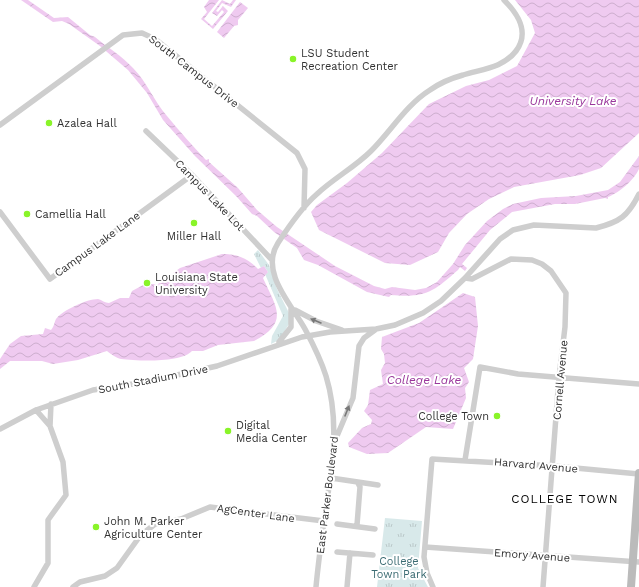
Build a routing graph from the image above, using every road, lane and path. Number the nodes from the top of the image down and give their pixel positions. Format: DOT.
graph roads {
  1 [pos="504,0"];
  2 [pos="0,125"];
  3 [pos="146,131"];
  4 [pos="192,175"];
  5 [pos="639,194"];
  6 [pos="304,208"];
  7 [pos="0,212"];
  8 [pos="272,260"];
  9 [pos="465,278"];
  10 [pos="291,307"];
  11 [pos="376,329"];
  12 [pos="344,331"];
  13 [pos="308,336"];
  14 [pos="277,344"];
  15 [pos="559,377"];
  16 [pos="639,384"];
  17 [pos="51,404"];
  18 [pos="36,410"];
  19 [pos="50,426"];
  20 [pos="0,429"];
  21 [pos="334,448"];
  22 [pos="465,460"];
  23 [pos="554,466"];
  24 [pos="639,474"];
  25 [pos="331,478"];
  26 [pos="358,483"];
  27 [pos="378,484"];
  28 [pos="324,522"];
  29 [pos="337,524"];
  30 [pos="357,525"];
  31 [pos="375,529"];
  32 [pos="425,547"];
  33 [pos="337,552"];
  34 [pos="350,553"];
  35 [pos="373,556"];
  36 [pos="546,556"];
  37 [pos="636,562"];
  38 [pos="34,587"];
  39 [pos="73,587"];
  40 [pos="316,587"];
  41 [pos="347,587"];
  42 [pos="433,587"];
  43 [pos="543,587"];
  44 [pos="631,587"];
  1 -- 6 [label="street"];
  2 -- 6 [label="street, South Campus Drive"];
  3 -- 4 [label="street, Campus Lake Lot"];
  4 -- 7 [label="street, Campus Lake Lane"];
  4 -- 8 [label="street, Campus Lake Lot"];
  5 -- 9 [label="street, South Stadium Drive"];
  6 -- 8 [label="street"];
  8 -- 10 [label="street, East Parker Boulevard"];
  9 -- 11 [label="street, South Stadium Drive"];
  9 -- 15 [label="street, Cornell Avenue"];
  12 -- 10 [label="street, one-way"];
  10 -- 13 [label="street, East Parker Boulevard"];
  10 -- 14 [label="street"];
  11 -- 12 [label="street, South Stadium Drive"];
  21 -- 11 [label="street, one-way"];
  12 -- 13 [label="street, South Stadium Drive"];
  13 -- 14 [label="street, South Stadium Drive"];
  13 -- 21 [label="street, East Parker Boulevard"];
  14 -- 17 [label="street, South Stadium Drive"];
  15 -- 16 [label="street"];
  15 -- 22 [label="street"];
  15 -- 23 [label="street, Cornell Avenue"];
  17 -- 18 [label="street, South Stadium Drive"];
  17 -- 19 [label="street"];
  18 -- 19 [label="street"];
  18 -- 20 [label="street, South Stadium Drive"];
  19 -- 38 [label="street"];
  21 -- 25 [label="street, East Parker Boulevard"];
  22 -- 23 [label="street, Harvard Avenue"];
  22 -- 32 [label="street, Harvard Avenue"];
  23 -- 24 [label="street, Harvard Avenue"];
  23 -- 36 [label="street, Cornell Avenue"];
  24 -- 37 [label="street"];
  25 -- 26 [label="street"];
  25 -- 28 [label="street, East Parker Boulevard"];
  26 -- 27 [label="street"];
  26 -- 30 [label="street"];
  28 -- 39 [label="street, AgCenter Lane"];
  28 -- 40 [label="street, East Parker Boulevard"];
  29 -- 30 [label="street"];
  30 -- 31 [label="street"];
  32 -- 36 [label="street, Emory Avenue"];
  32 -- 42 [label="street"];
  33 -- 34 [label="street"];
  34 -- 35 [label="street"];
  34 -- 41 [label="street"];
  36 -- 37 [label="street, Emory Avenue"];
  36 -- 43 [label="street, Cornell Avenue"];
  37 -- 44 [label="street"];
}
